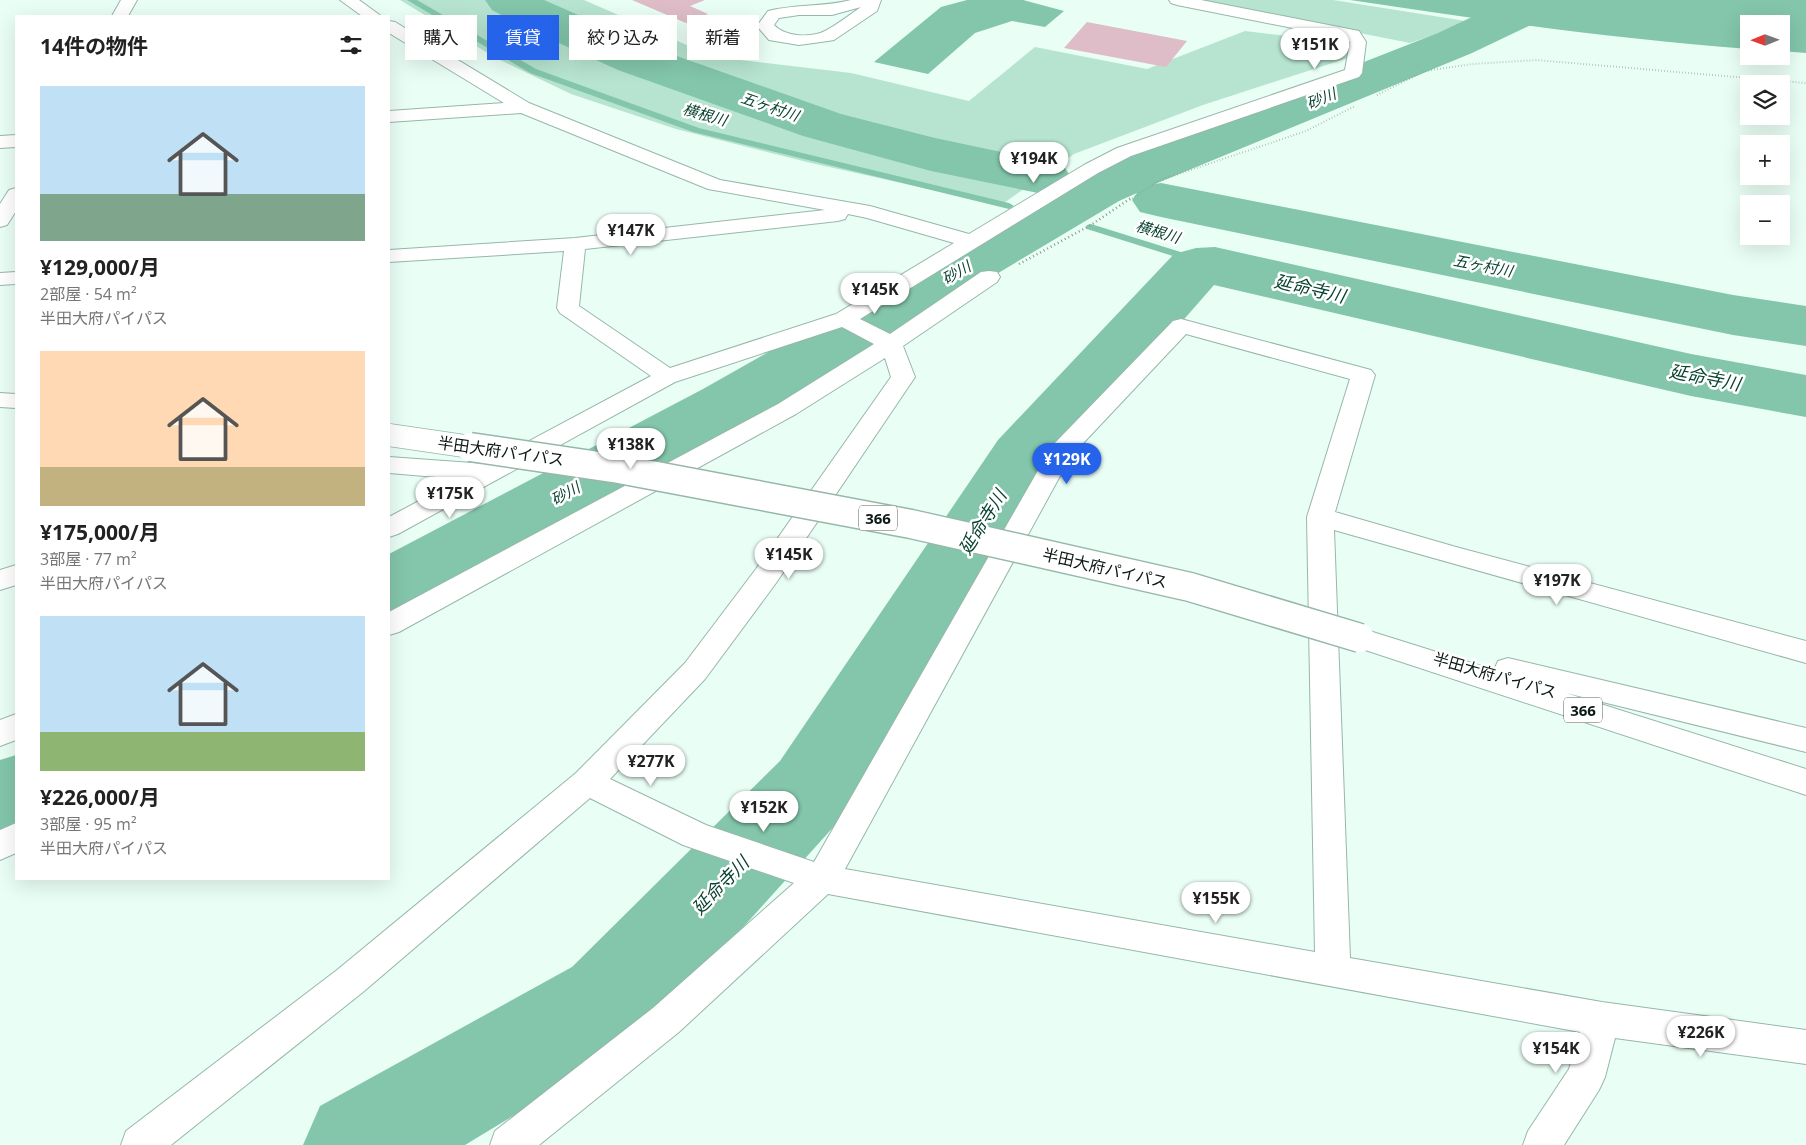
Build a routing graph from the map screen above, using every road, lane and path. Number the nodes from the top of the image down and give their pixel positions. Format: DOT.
graph roads {
  1 [pos="129,0"];
  2 [pos="348,0"];
  3 [pos="872,0"];
  4 [pos="1177,0"];
  5 [pos="121,15"];
  6 [pos="372,15"];
  7 [pos="390,27"];
  8 [pos="1806,83"];
  9 [pos="1374,97"];
  10 [pos="1357,105"];
  11 [pos="523,107"];
  12 [pos="390,117"];
  13 [pos="15,141"];
  14 [pos="0,142"];
  15 [pos="15,196"];
  16 [pos="870,212"];
  17 [pos="0,220"];
  18 [pos="973,242"];
  19 [pos="575,244"];
  20 [pos="390,256"];
  21 [pos="990,277"];
  22 [pos="15,278"];
  23 [pos="0,279"];
  24 [pos="845,320"];
  25 [pos="890,344"];
  26 [pos="667,377"];
  27 [pos="0,400"];
  28 [pos="15,401"];
  29 [pos="390,435"];
  30 [pos="390,465"];
  31 [pos="492,473"];
  32 [pos="1320,517"];
  33 [pos="390,527"];
  34 [pos="15,575"];
  35 [pos="0,580"];
  36 [pos="390,624"];
  37 [pos="1360,638"];
  38 [pos="1806,652"];
  39 [pos="15,726"];
  40 [pos="0,734"];
  41 [pos="1806,740"];
  42 [pos="1806,764"];
  43 [pos="587,782"];
  44 [pos="1806,782"];
  45 [pos="15,838"];
  46 [pos="0,846"];
  47 [pos="820,878"];
  48 [pos="1333,971"];
  49 [pos="1602,1018"];
  50 [pos="1806,1047"];
  51 [pos="514,1144"];
  52 [pos="140,1145"];
  53 [pos="1542,1145"];
  1 -- 5 [label="main road"];
  2 -- 6 [label="main road"];
  3 -- 3 [label="main road"];
  4 -- 18 [label="main road"];
  7 -- 11 [label="main road"];
  8 -- 9 [label="path"];
  10 -- 21 [label="path"];
  11 -- 12 [label="main road"];
  11 -- 16 [label="main road"];
  13 -- 14 [label="main road"];
  15 -- 17 [label="main road"];
  16 -- 18 [label="main road"];
  16 -- 19 [label="main road"];
  18 -- 24 [label="main road"];
  19 -- 20 [label="main road"];
  19 -- 26 [label="main road"];
  21 -- 25 [label="main road"];
  22 -- 23 [label="main road"];
  24 -- 25 [label="main road"];
  24 -- 26 [label="main road"];
  25 -- 36 [label="main road"];
  25 -- 43 [label="main road"];
  26 -- 31 [label="main road"];
  27 -- 28 [label="main road"];
  29 -- 37 [label="main road, 半田大府パイパス / 366, bridge"];
  30 -- 31 [label="main road"];
  31 -- 33 [label="main road"];
  32 -- 38 [label="main road"];
  32 -- 47 [label="main road"];
  32 -- 48 [label="main road"];
  34 -- 35 [label="main road"];
  37 -- 41 [label="main road, 366"];
  37 -- 42 [label="main road, 半田大府パイパス / 366"];
  37 -- 44 [label="main road, 366"];
  39 -- 40 [label="main road"];
  43 -- 47 [label="main road"];
  43 -- 52 [label="main road"];
  45 -- 46 [label="main road"];
  47 -- 48 [label="main road"];
  47 -- 51 [label="main road"];
  48 -- 49 [label="main road"];
  49 -- 50 [label="main road"];
  49 -- 53 [label="main road"];
}
